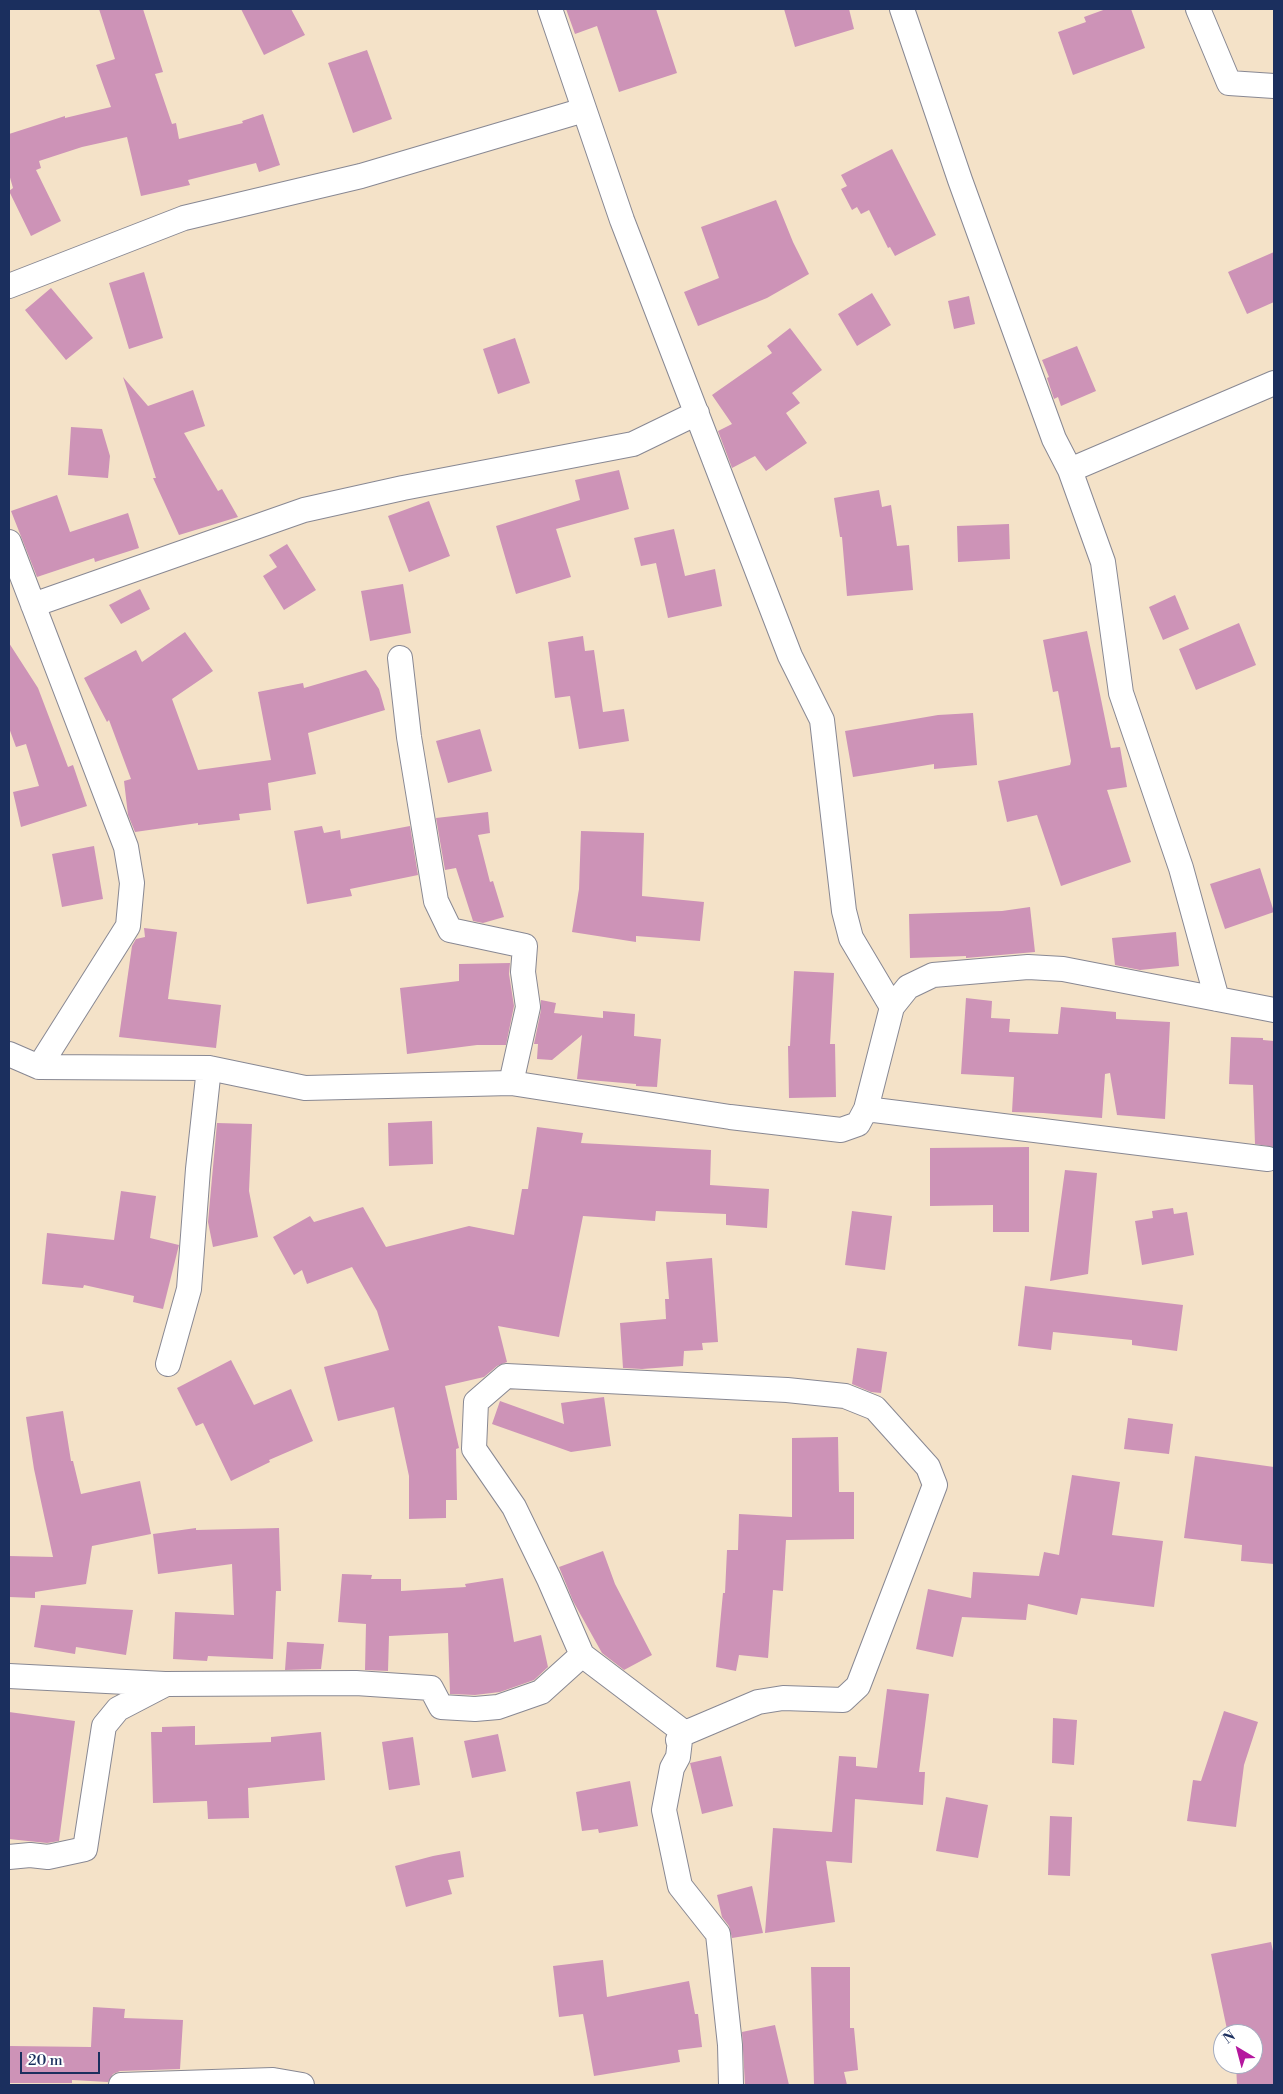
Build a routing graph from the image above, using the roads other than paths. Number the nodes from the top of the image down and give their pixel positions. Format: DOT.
graph roads {
  1 [pos="550,9"];
  2 [pos="902,9"];
  3 [pos="1198,9"];
  4 [pos="1274,86"];
  5 [pos="584,110"];
  6 [pos="9,286"];
  7 [pos="1274,383"];
  8 [pos="697,413"];
  9 [pos="1070,470"];
  10 [pos="9,542"];
  11 [pos="33,605"];
  12 [pos="400,658"];
  13 [pos="1217,999"];
  14 [pos="892,1007"];
  15 [pos="1274,1010"];
  16 [pos="9,1054"];
  17 [pos="39,1067"];
  18 [pos="209,1068"];
  19 [pos="511,1083"];
  20 [pos="866,1109"];
  21 [pos="1268,1159"];
  22 [pos="168,1364"];
  23 [pos="582,1655"];
  24 [pos="9,1676"];
  25 [pos="166,1684"];
  26 [pos="685,1733"];
  27 [pos="9,1857"];
  28 [pos="274,2083"];
  29 [pos="121,2085"];
  30 [pos="302,2085"];
  31 [pos="731,2085"];
  1 -- 5 [label="street"];
  2 -- 9 [label="street"];
  3 -- 4 [label="street"];
  5 -- 6 [label="street"];
  5 -- 8 [label="street"];
  7 -- 9 [label="street"];
  8 -- 11 [label="street"];
  8 -- 14 [label="street"];
  9 -- 13 [label="street"];
  10 -- 11 [label="street"];
  11 -- 17 [label="street"];
  12 -- 19 [label="street"];
  13 -- 14 [label="street"];
  13 -- 15 [label="street"];
  14 -- 20 [label="street"];
  16 -- 17 [label="street"];
  17 -- 18 [label="street"];
  18 -- 19 [label="street"];
  18 -- 22 [label="street"];
  19 -- 20 [label="street"];
  20 -- 21 [label="street"];
  23 -- 25 [label="street"];
  23 -- 26 [label="street"];
  23 -- 26 [label="street"];
  24 -- 25 [label="street"];
  25 -- 27 [label="street"];
  26 -- 31 [label="street"];
  28 -- 29 [label="street"];
  28 -- 30 [label="street"];
}
